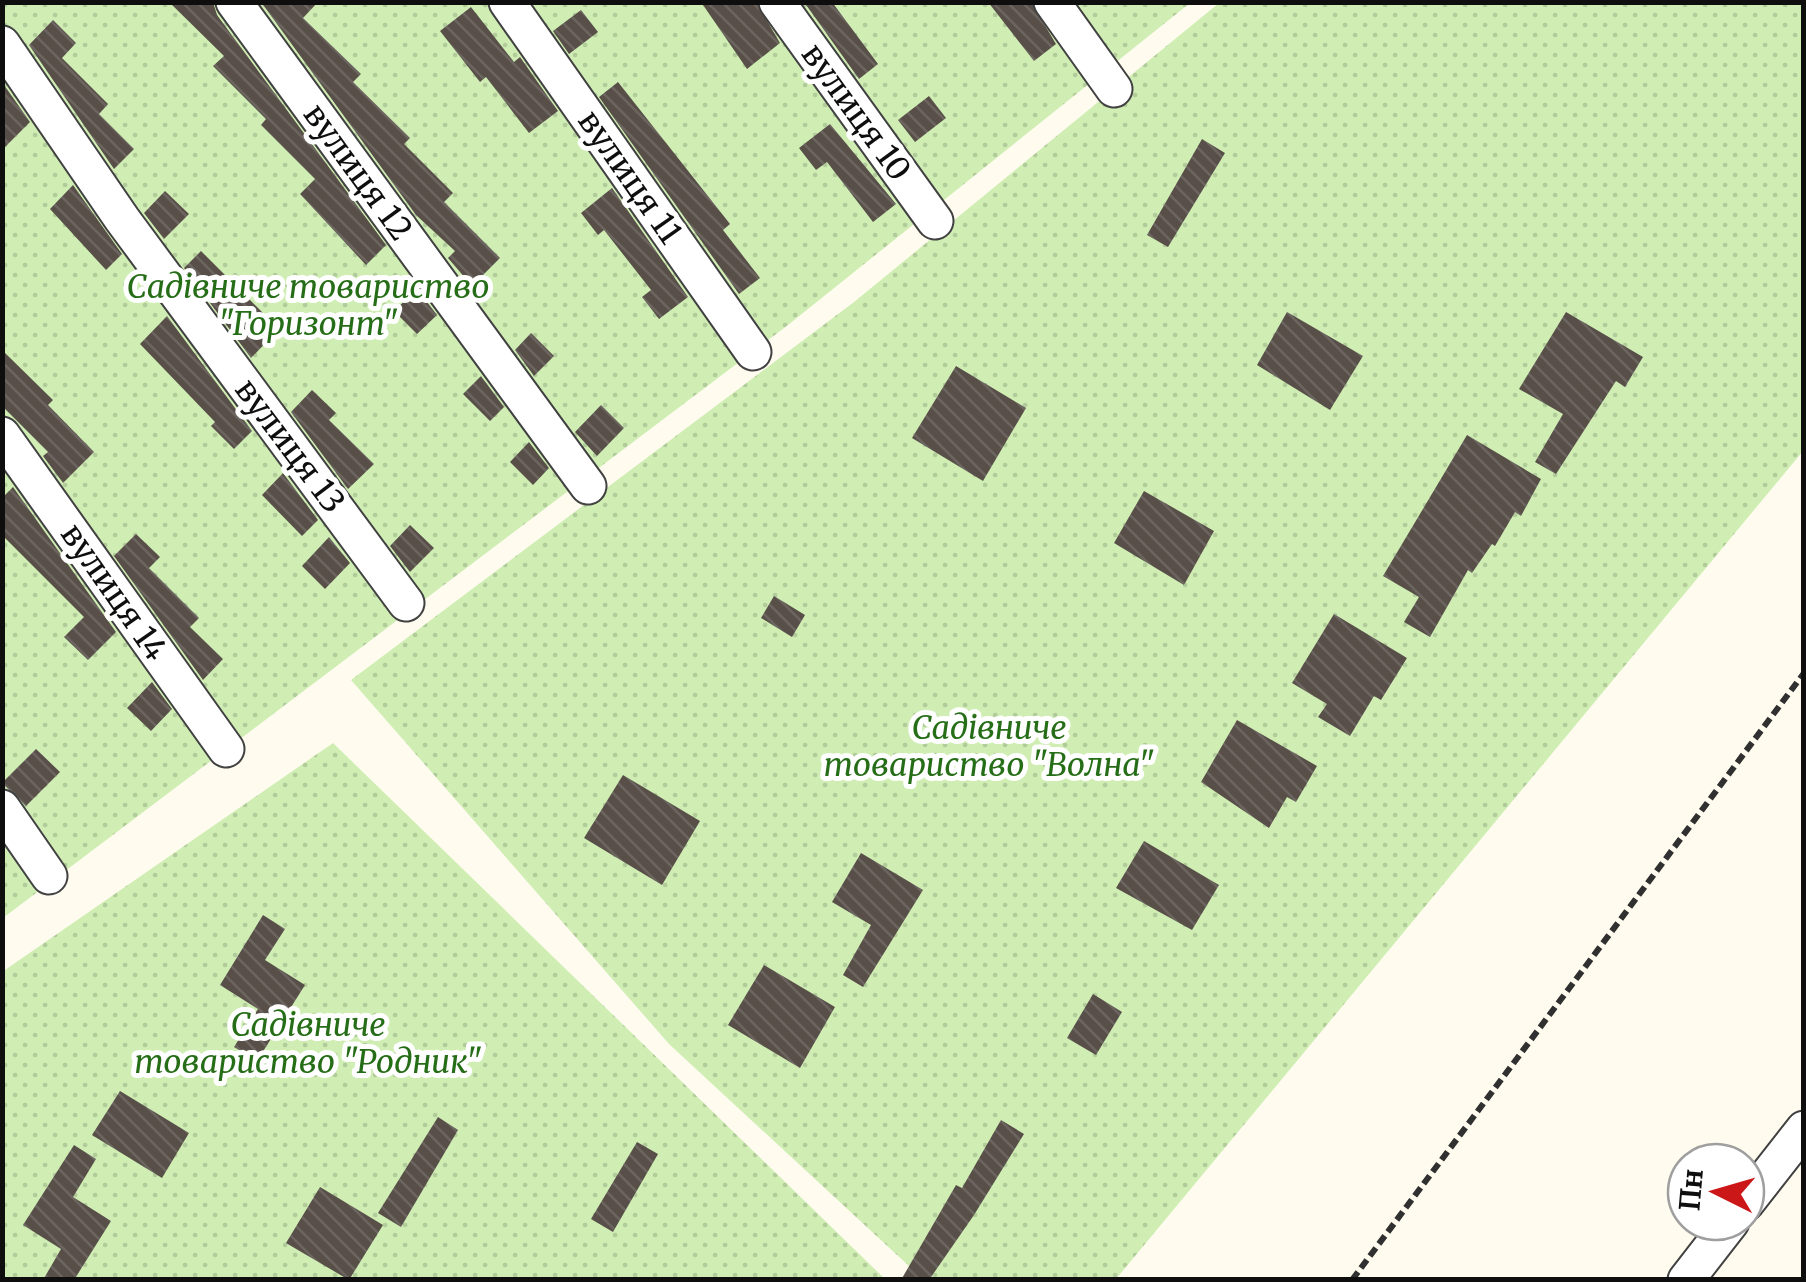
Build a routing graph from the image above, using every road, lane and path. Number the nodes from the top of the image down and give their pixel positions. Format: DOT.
graph roads {
  1 [pos="234,2"];
  2 [pos="508,2"];
  3 [pos="777,2"];
  4 [pos="1052,2"];
  5 [pos="2,44"];
  6 [pos="1114,89"];
  7 [pos="935,220"];
  8 [pos="753,352"];
  9 [pos="2,435"];
  10 [pos="588,486"];
  11 [pos="406,602"];
  12 [pos="1804,673"];
  13 [pos="226,749"];
  14 [pos="2,808"];
  15 [pos="49,876"];
  16 [pos="1804,1129"];
  17 [pos="1766,1177"];
  18 [pos="1715,1242"];
  19 [pos="1352,1280"];
  20 [pos="1686,1280"];
  1 -- 10 [label="street, вулиця 12"];
  2 -- 8 [label="street, вулиця 11"];
  3 -- 7 [label="street, вулиця 10"];
  4 -- 6 [label="street"];
  5 -- 11 [label="street, вулиця 13"];
  9 -- 13 [label="street, вулиця 14"];
  12 -- 19 [label="path"];
  14 -- 15 [label="street"];
  16 -- 17 [label="street"];
  18 -- 20 [label="street"];
}
